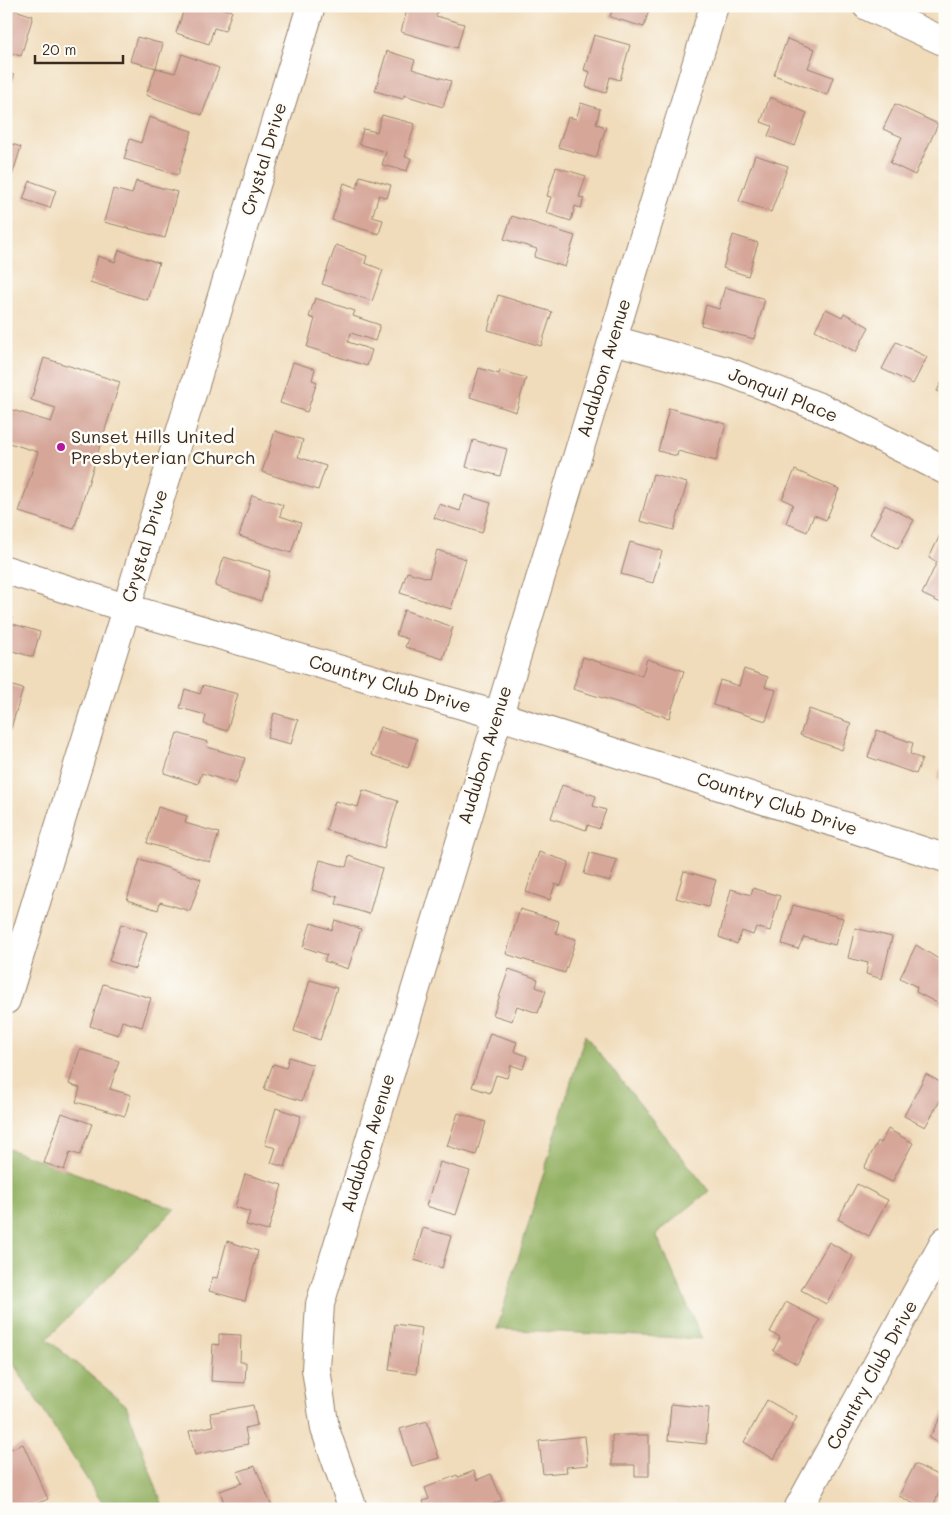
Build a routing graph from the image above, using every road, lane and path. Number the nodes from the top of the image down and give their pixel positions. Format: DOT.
graph roads {
  1 [pos="311,6"];
  2 [pos="714,6"];
  3 [pos="867,6"];
  4 [pos="945,42"];
  5 [pos="613,340"];
  6 [pos="945,470"];
  7 [pos="6,570"];
  8 [pos="126,608"];
  9 [pos="497,715"];
  10 [pos="945,858"];
  11 [pos="6,1000"];
  12 [pos="945,1241"];
  13 [pos="353,1509"];
  14 [pos="798,1509"];
  1 -- 8 [label="street, Crystal Drive"];
  2 -- 5 [label="street, Audubon Avenue"];
  3 -- 4 [label="street"];
  5 -- 6 [label="street, Jonquil Place"];
  5 -- 9 [label="street, Audubon Avenue"];
  7 -- 8 [label="street, Country Club Drive"];
  8 -- 9 [label="street, Country Club Drive"];
  8 -- 11 [label="street, Crystal Drive"];
  9 -- 10 [label="street, Country Club Drive"];
  9 -- 13 [label="street, Audubon Avenue"];
  12 -- 14 [label="street, Country Club Drive"];
}
